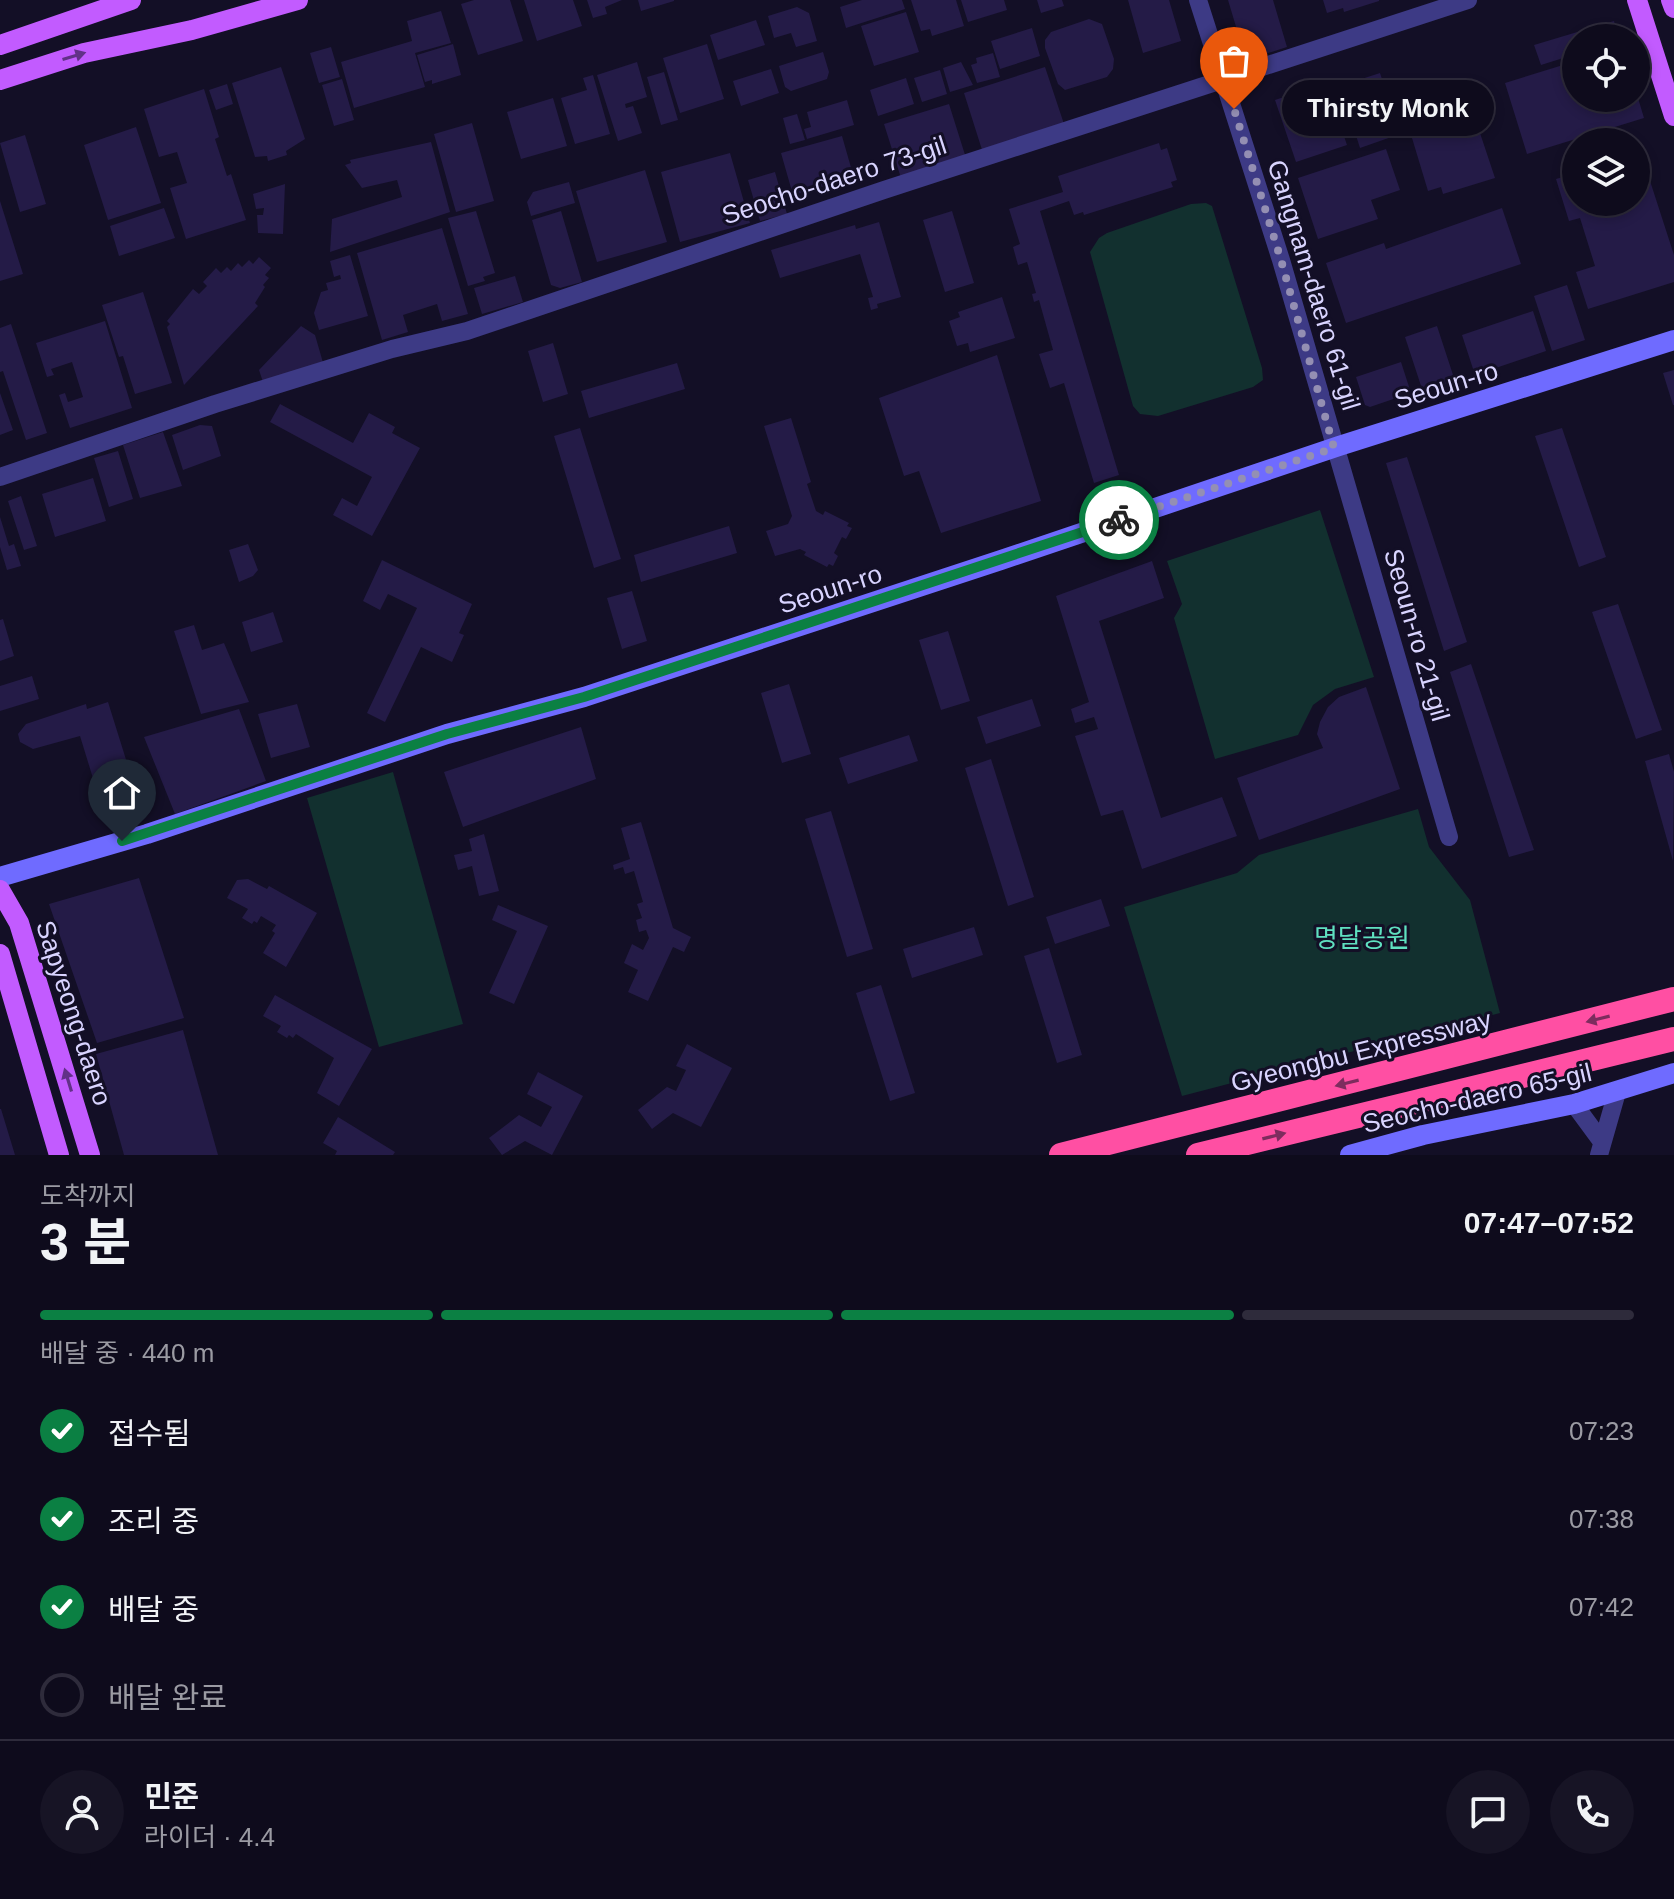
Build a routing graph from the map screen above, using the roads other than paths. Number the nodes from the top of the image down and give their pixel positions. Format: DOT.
graph roads {
  1 [pos="131,0"];
  2 [pos="298,0"];
  3 [pos="1198,0"];
  4 [pos="1468,0"];
  5 [pos="1637,0"];
  6 [pos="1671,0"];
  7 [pos="1674,8"];
  8 [pos="0,45"];
  9 [pos="1224,79"];
  10 [pos="0,80"];
  11 [pos="1674,116"];
  12 [pos="1674,340"];
  13 [pos="1334,448"];
  14 [pos="0,477"];
  15 [pos="1449,837"];
  16 [pos="0,877"];
  17 [pos="0,890"];
  18 [pos="0,954"];
  19 [pos="1674,999"];
  20 [pos="1674,1039"];
  21 [pos="1674,1073"];
  22 [pos="1617,1092"];
  23 [pos="1574,1104"];
  24 [pos="1600,1149"];
  25 [pos="59,1155"];
  26 [pos="90,1155"];
  27 [pos="1061,1155"];
  28 [pos="1198,1155"];
  29 [pos="1350,1155"];
  1 -- 8 [label="main road"];
  10 -- 2 [label="main road, one-way"];
  3 -- 9 [label="street, Gangnam-daero 61-gil"];
  4 -- 9 [label="street, Seocho-daero 73-gil"];
  5 -- 11 [label="main road"];
  6 -- 7 [label="main road"];
  9 -- 13 [label="street, Gangnam-daero 61-gil"];
  9 -- 14 [label="street, Seocho-daero 73-gil"];
  12 -- 13 [label="street, Seoun-ro"];
  13 -- 15 [label="street, Seoun-ro 21-gil"];
  13 -- 16 [label="street, Seoun-ro"];
  26 -- 17 [label="main road, Sapyeong-daero, one-way"];
  18 -- 25 [label="main road, Sapyeong-daero"];
  19 -- 27 [label="highway, Gyeongbu Expressway, one-way"];
  28 -- 20 [label="highway, one-way"];
  21 -- 22 [label="street, Seocho-daero 65-gil"];
  22 -- 23 [label="street, Seocho-daero 65-gil"];
  22 -- 24 [label="street, Seocho-daero 65-gil"];
  23 -- 24 [label="street"];
  23 -- 29 [label="street, Seocho-daero 65-gil"];
}
